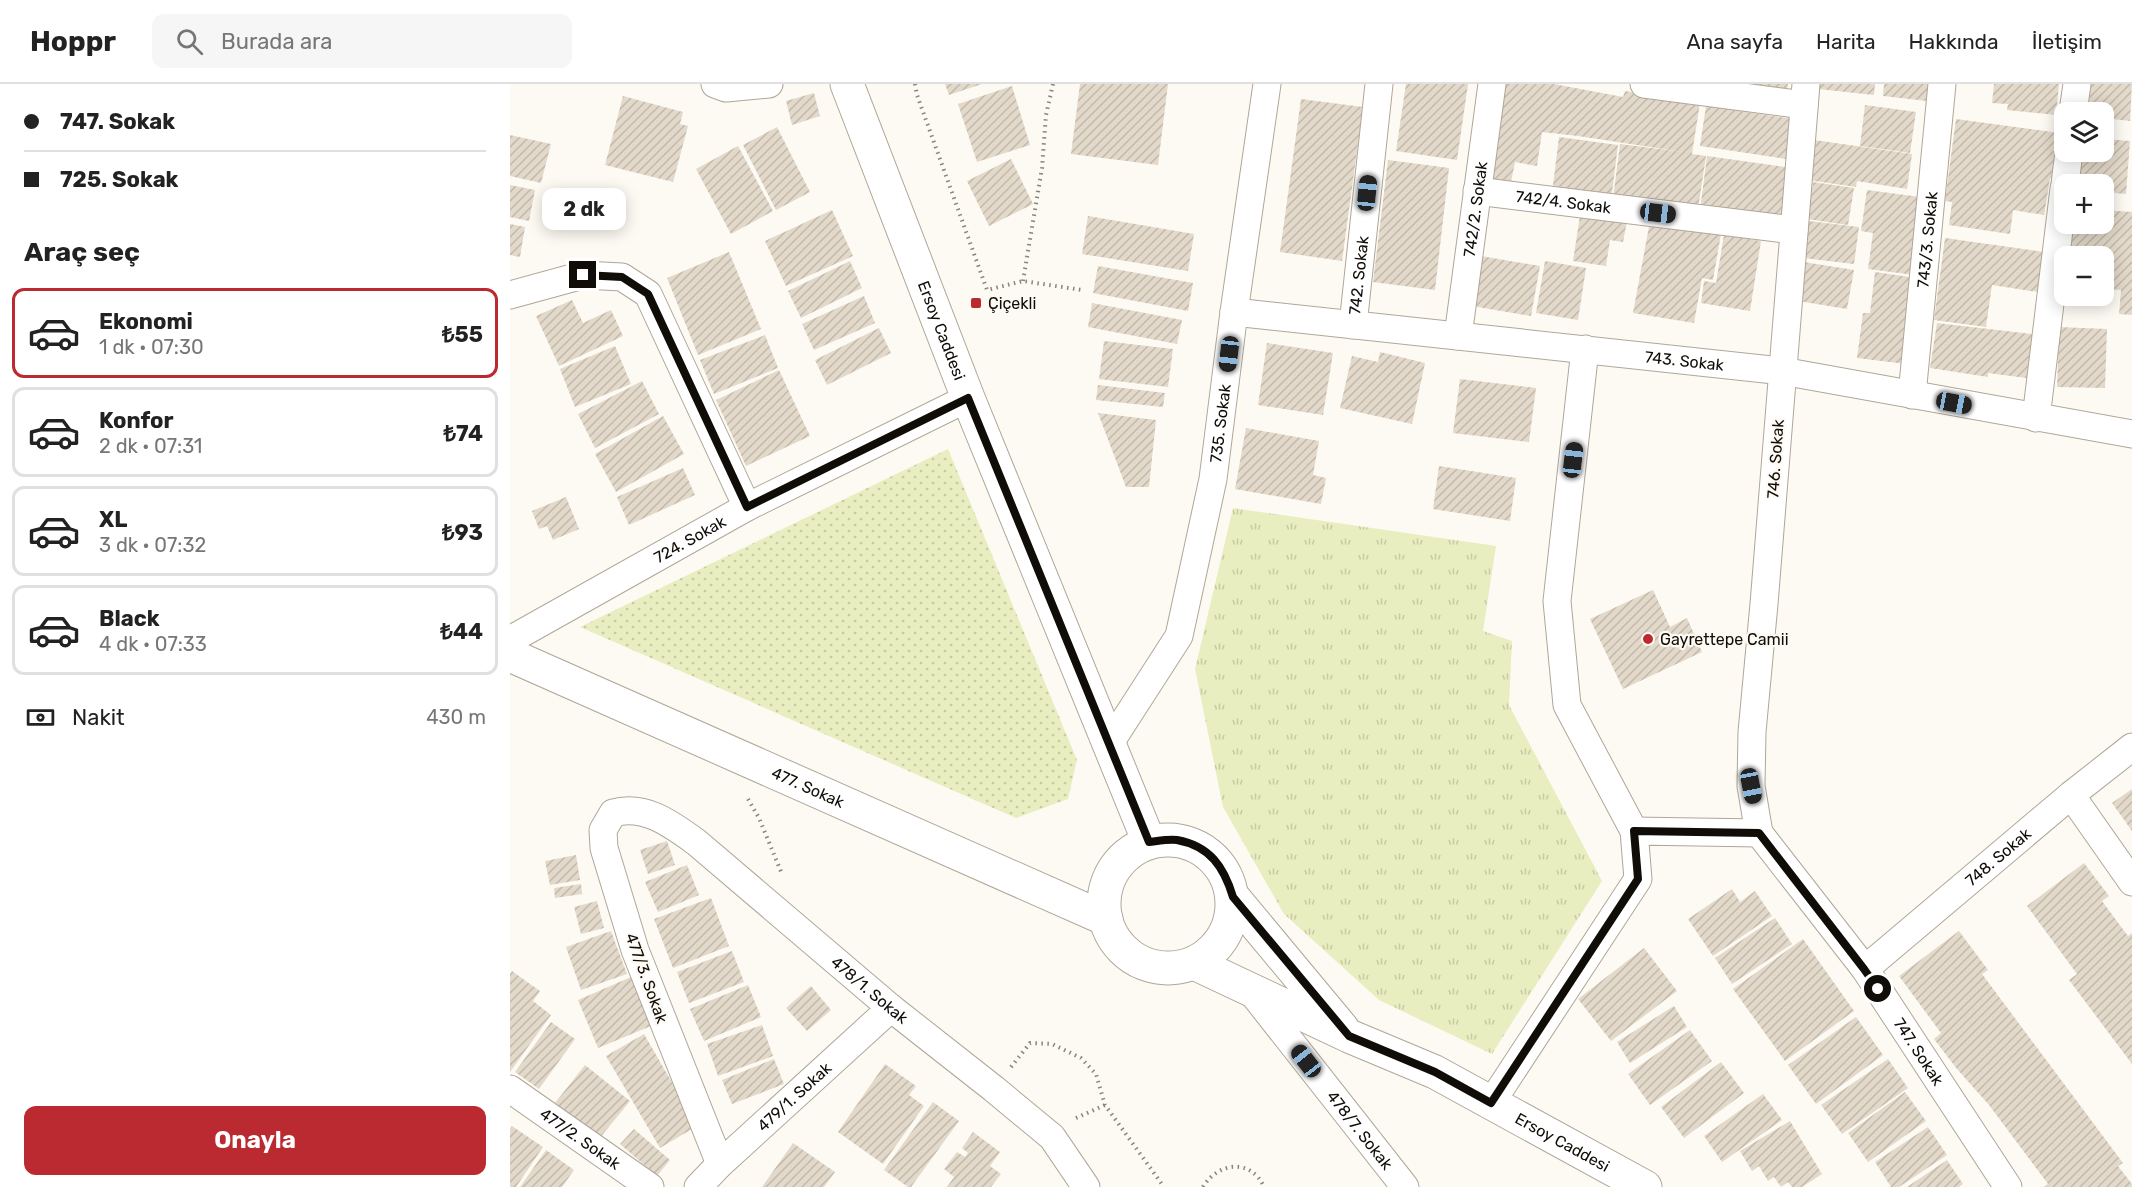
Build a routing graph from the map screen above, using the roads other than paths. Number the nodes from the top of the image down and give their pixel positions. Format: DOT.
graph roads {
  1 [pos="715,84"];
  2 [pos="769,84"];
  3 [pos="847,84"];
  4 [pos="1268,84"];
  5 [pos="1379,84"];
  6 [pos="1492,84"];
  7 [pos="1644,84"];
  8 [pos="1942,84"];
  9 [pos="2077,84"];
  10 [pos="1805,95"];
  11 [pos="2074,102"];
  12 [pos="1477,191"];
  13 [pos="1794,230"];
  14 [pos="2058,234"];
  15 [pos="510,295"];
  16 [pos="1234,312"];
  17 [pos="1353,325"];
  18 [pos="1458,336"];
  19 [pos="1585,349"];
  20 [pos="1782,371"];
  21 [pos="1912,395"];
  22 [pos="968,398"];
  23 [pos="2036,418"];
  24 [pos="2132,434"];
  25 [pos="747,507"];
  26 [pos="510,640"];
  27 [pos="510,655"];
  28 [pos="1110,743"];
  29 [pos="2132,747"];
  30 [pos="2070,795"];
  31 [pos="638,811"];
  32 [pos="1634,831"];
  33 [pos="1759,833"];
  34 [pos="1149,842"];
  35 [pos="2132,882"];
  36 [pos="1233,897"];
  37 [pos="1106,919"];
  38 [pos="1194,963"];
  39 [pos="1864,969"];
  40 [pos="1250,989"];
  41 [pos="891,1008"];
  42 [pos="1349,1036"];
  43 [pos="510,1089"];
  44 [pos="1491,1103"];
  45 [pos="720,1164"];
  46 [pos="650,1187"];
  47 [pos="698,1187"];
  48 [pos="1086,1187"];
  49 [pos="1405,1187"];
  50 [pos="1645,1187"];
  51 [pos="2008,1187"];
  1 -- 2 [label="street"];
  3 -- 22 [label="main road, Ersoy Caddesi"];
  4 -- 16 [label="street, 735. Sokak"];
  5 -- 17 [label="street, 742. Sokak"];
  6 -- 12 [label="street, 742/2. Sokak"];
  7 -- 10 [label="street"];
  8 -- 21 [label="street, 743/3. Sokak"];
  9 -- 11 [label="street"];
  10 -- 13 [label="street, 746. Sokak"];
  12 -- 13 [label="street, 742/4. Sokak"];
  12 -- 18 [label="street, 742/2. Sokak"];
  13 -- 20 [label="street, 746. Sokak"];
  14 -- 23 [label="street"];
  15 -- 25 [label="street"];
  16 -- 17 [label="street, 743. Sokak"];
  16 -- 28 [label="street, 735. Sokak"];
  17 -- 18 [label="street, 743. Sokak"];
  18 -- 19 [label="street, 743. Sokak"];
  19 -- 20 [label="street, 743. Sokak"];
  19 -- 32 [label="street"];
  20 -- 21 [label="street, 743. Sokak"];
  20 -- 33 [label="street, 746. Sokak"];
  21 -- 23 [label="street, 743. Sokak"];
  22 -- 25 [label="street, 724. Sokak"];
  22 -- 28 [label="main road, Ersoy Caddesi"];
  23 -- 24 [label="street, 743. Sokak"];
  25 -- 26 [label="street, 724. Sokak"];
  27 -- 37 [label="main road, 477. Sokak"];
  28 -- 34 [label="main road, Ersoy Caddesi"];
  29 -- 30 [label="street, 748. Sokak"];
  30 -- 35 [label="street"];
  30 -- 39 [label="street, 748. Sokak"];
  31 -- 41 [label="street, 478/1. Sokak"];
  31 -- 45 [label="street, 477/3. Sokak"];
  32 -- 33 [label="street"];
  32 -- 44 [label="street"];
  33 -- 39 [label="street, 747. Sokak"];
  34 -- 36 [label="main road, Ersoy Caddesi"];
  34 -- 37 [label="main road, Ersoy Caddesi"];
  36 -- 38 [label="main road, Ersoy Caddesi"];
  36 -- 42 [label="main road, Ersoy Caddesi"];
  37 -- 38 [label="main road, Ersoy Caddesi"];
  38 -- 40 [label="main road, Ersoy Caddesi"];
  39 -- 51 [label="street, 747. Sokak"];
  40 -- 42 [label="main road, Ersoy Caddesi"];
  40 -- 49 [label="street, 478/7. Sokak"];
  41 -- 45 [label="street, 479/1. Sokak"];
  41 -- 48 [label="street, 478/1. Sokak"];
  42 -- 44 [label="main road, Ersoy Caddesi"];
  43 -- 46 [label="street, 477/2. Sokak"];
  44 -- 50 [label="main road, Ersoy Caddesi"];
  45 -- 47 [label="street, 479/1. Sokak"];
}
